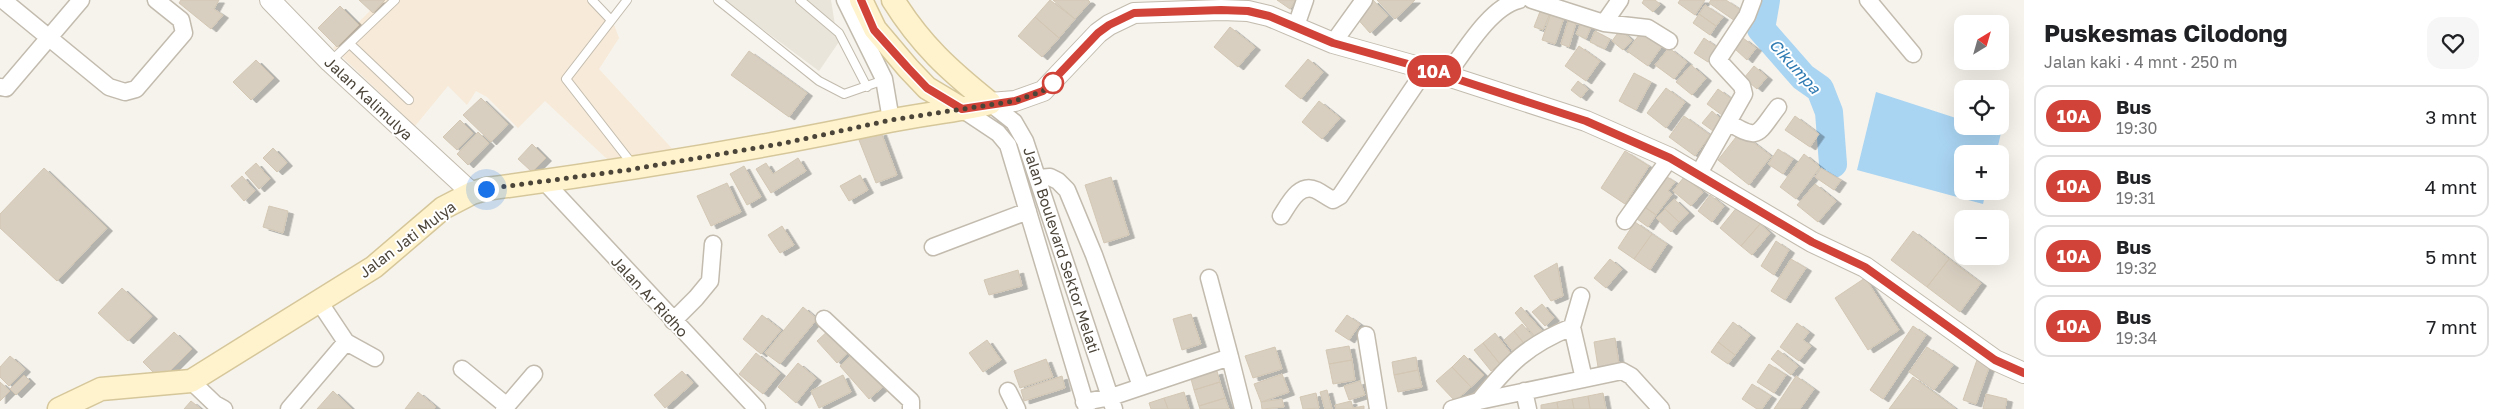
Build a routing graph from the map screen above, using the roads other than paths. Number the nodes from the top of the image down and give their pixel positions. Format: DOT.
graph roads {
  1 [pos="3,0"];
  2 [pos="81,0"];
  3 [pos="156,0"];
  4 [pos="270,0"];
  5 [pos="395,0"];
  6 [pos="592,0"];
  7 [pos="627,0"];
  8 [pos="718,0"];
  9 [pos="800,0"];
  10 [pos="845,0"];
  11 [pos="861,0"];
  12 [pos="893,0"];
  13 [pos="1305,0"];
  14 [pos="1364,0"];
  15 [pos="1519,0"];
  16 [pos="1532,0"];
  17 [pos="1620,0"];
  18 [pos="1753,0"];
  19 [pos="1868,0"];
  20 [pos="1220,5"];
  21 [pos="1151,6"];
  22 [pos="611,20"];
  23 [pos="1604,23"];
  24 [pos="1296,26"];
  25 [pos="48,37"];
  26 [pos="1669,42"];
  27 [pos="1333,43"];
  28 [pos="350,44"];
  29 [pos="1913,54"];
  30 [pos="330,62"];
  31 [pos="908,68"];
  32 [pos="1426,69"];
  33 [pos="1447,75"];
  34 [pos="884,79"];
  35 [pos="867,87"];
  36 [pos="0,88"];
  37 [pos="927,88"];
  38 [pos="409,100"];
  39 [pos="990,103"];
  40 [pos="1778,107"];
  41 [pos="962,109"];
  42 [pos="918,116"];
  43 [pos="891,120"];
  44 [pos="1728,122"];
  45 [pos="1670,158"];
  46 [pos="636,168"];
  47 [pos="1698,174"];
  48 [pos="1038,178"];
  49 [pos="544,182"];
  50 [pos="472,193"];
  51 [pos="1028,211"];
  52 [pos="1281,216"];
  53 [pos="1625,221"];
  54 [pos="713,244"];
  55 [pos="932,247"];
  56 [pos="1209,278"];
  57 [pos="1581,296"];
  58 [pos="320,303"];
  59 [pos="824,319"];
  60 [pos="673,321"];
  61 [pos="1572,327"];
  62 [pos="1366,335"];
  63 [pos="346,342"];
  64 [pos="1230,357"];
  65 [pos="375,358"];
  66 [pos="462,370"];
  67 [pos="2024,373"];
  68 [pos="534,374"];
  69 [pos="1584,379"];
  70 [pos="190,381"];
  71 [pos="1142,386"];
  72 [pos="1008,391"];
  73 [pos="1524,391"];
  74 [pos="1479,401"];
  75 [pos="1112,403"];
  76 [pos="1085,406"];
  77 [pos="506,407"];
  78 [pos="59,409"];
  79 [pos="224,409"];
  80 [pos="289,409"];
  81 [pos="757,409"];
  82 [pos="911,409"];
  83 [pos="1017,409"];
  84 [pos="1243,409"];
  85 [pos="1378,409"];
  86 [pos="1452,409"];
  87 [pos="1528,409"];
  88 [pos="1661,409"];
  1 -- 25 [label="street"];
  2 -- 25 [label="street"];
  3 -- 25 [label="street"];
  4 -- 30 [label="street, Jalan Kalimulya"];
  5 -- 28 [label="lane"];
  6 -- 22 [label="lane"];
  7 -- 22 [label="lane"];
  8 -- 35 [label="lane"];
  9 -- 35 [label="lane"];
  10 -- 34 [label="street"];
  11 -- 31 [label="main road"];
  12 -- 39 [label="main road"];
  13 -- 24 [label="street"];
  14 -- 27 [label="street"];
  15 -- 33 [label="street"];
  16 -- 23 [label="street"];
  17 -- 23 [label="street"];
  18 -- 44 [label="street"];
  19 -- 29 [label="street"];
  20 -- 21 [label="street"];
  20 -- 24 [label="street"];
  21 -- 39 [label="street"];
  22 -- 46 [label="lane"];
  23 -- 26 [label="street"];
  24 -- 27 [label="street"];
  25 -- 36 [label="street"];
  27 -- 32 [label="street"];
  28 -- 30 [label="lane"];
  28 -- 38 [label="lane"];
  30 -- 50 [label="street, Jalan Kalimulya"];
  31 -- 34 [label="street"];
  31 -- 37 [label="main road"];
  32 -- 33 [label="street"];
  32 -- 52 [label="street"];
  33 -- 45 [label="street"];
  34 -- 35 [label="lane"];
  34 -- 43 [label="street"];
  37 -- 41 [label="main road"];
  37 -- 42 [label="main road"];
  39 -- 41 [label="main road, Jalan Jati Mulya"];
  39 -- 48 [label="street, Jalan Boulevard Sektor Melati"];
  40 -- 44 [label="street"];
  41 -- 42 [label="main road, Jalan Jati Mulya"];
  41 -- 51 [label="street, Jalan Boulevard Sektor Melati"];
  42 -- 43 [label="main road, Jalan Jati Mulya"];
  43 -- 46 [label="main road, Jalan Jati Mulya"];
  44 -- 47 [label="street"];
  45 -- 47 [label="street"];
  45 -- 53 [label="street"];
  46 -- 49 [label="main road, Jalan Jati Mulya"];
  47 -- 67 [label="street"];
  48 -- 71 [label="street"];
  48 -- 75 [label="street, Jalan Boulevard Sektor Melati"];
  49 -- 50 [label="main road, Jalan Jati Mulya"];
  49 -- 60 [label="street, Jalan Ar Ridho"];
  50 -- 58 [label="main road, Jalan Jati Mulya"];
  51 -- 55 [label="street"];
  51 -- 76 [label="street, Jalan Boulevard Sektor Melati"];
  54 -- 60 [label="street"];
  56 -- 64 [label="street"];
  57 -- 61 [label="street"];
  58 -- 63 [label="street"];
  58 -- 70 [label="main road, Jalan Jati Mulya"];
  59 -- 82 [label="street"];
  60 -- 81 [label="street, Jalan Ar Ridho"];
  61 -- 69 [label="street"];
  61 -- 74 [label="street"];
  62 -- 85 [label="street"];
  63 -- 65 [label="street"];
  63 -- 80 [label="street"];
  64 -- 71 [label="street"];
  64 -- 84 [label="street"];
  66 -- 77 [label="street"];
  68 -- 77 [label="street"];
  69 -- 73 [label="street"];
  69 -- 88 [label="street"];
  70 -- 78 [label="main road, Jalan Jati Mulya"];
  70 -- 79 [label="street"];
  71 -- 75 [label="street"];
  72 -- 83 [label="street"];
  73 -- 74 [label="street"];
  73 -- 87 [label="street"];
  74 -- 86 [label="street"];
  75 -- 76 [label="street"];
}
